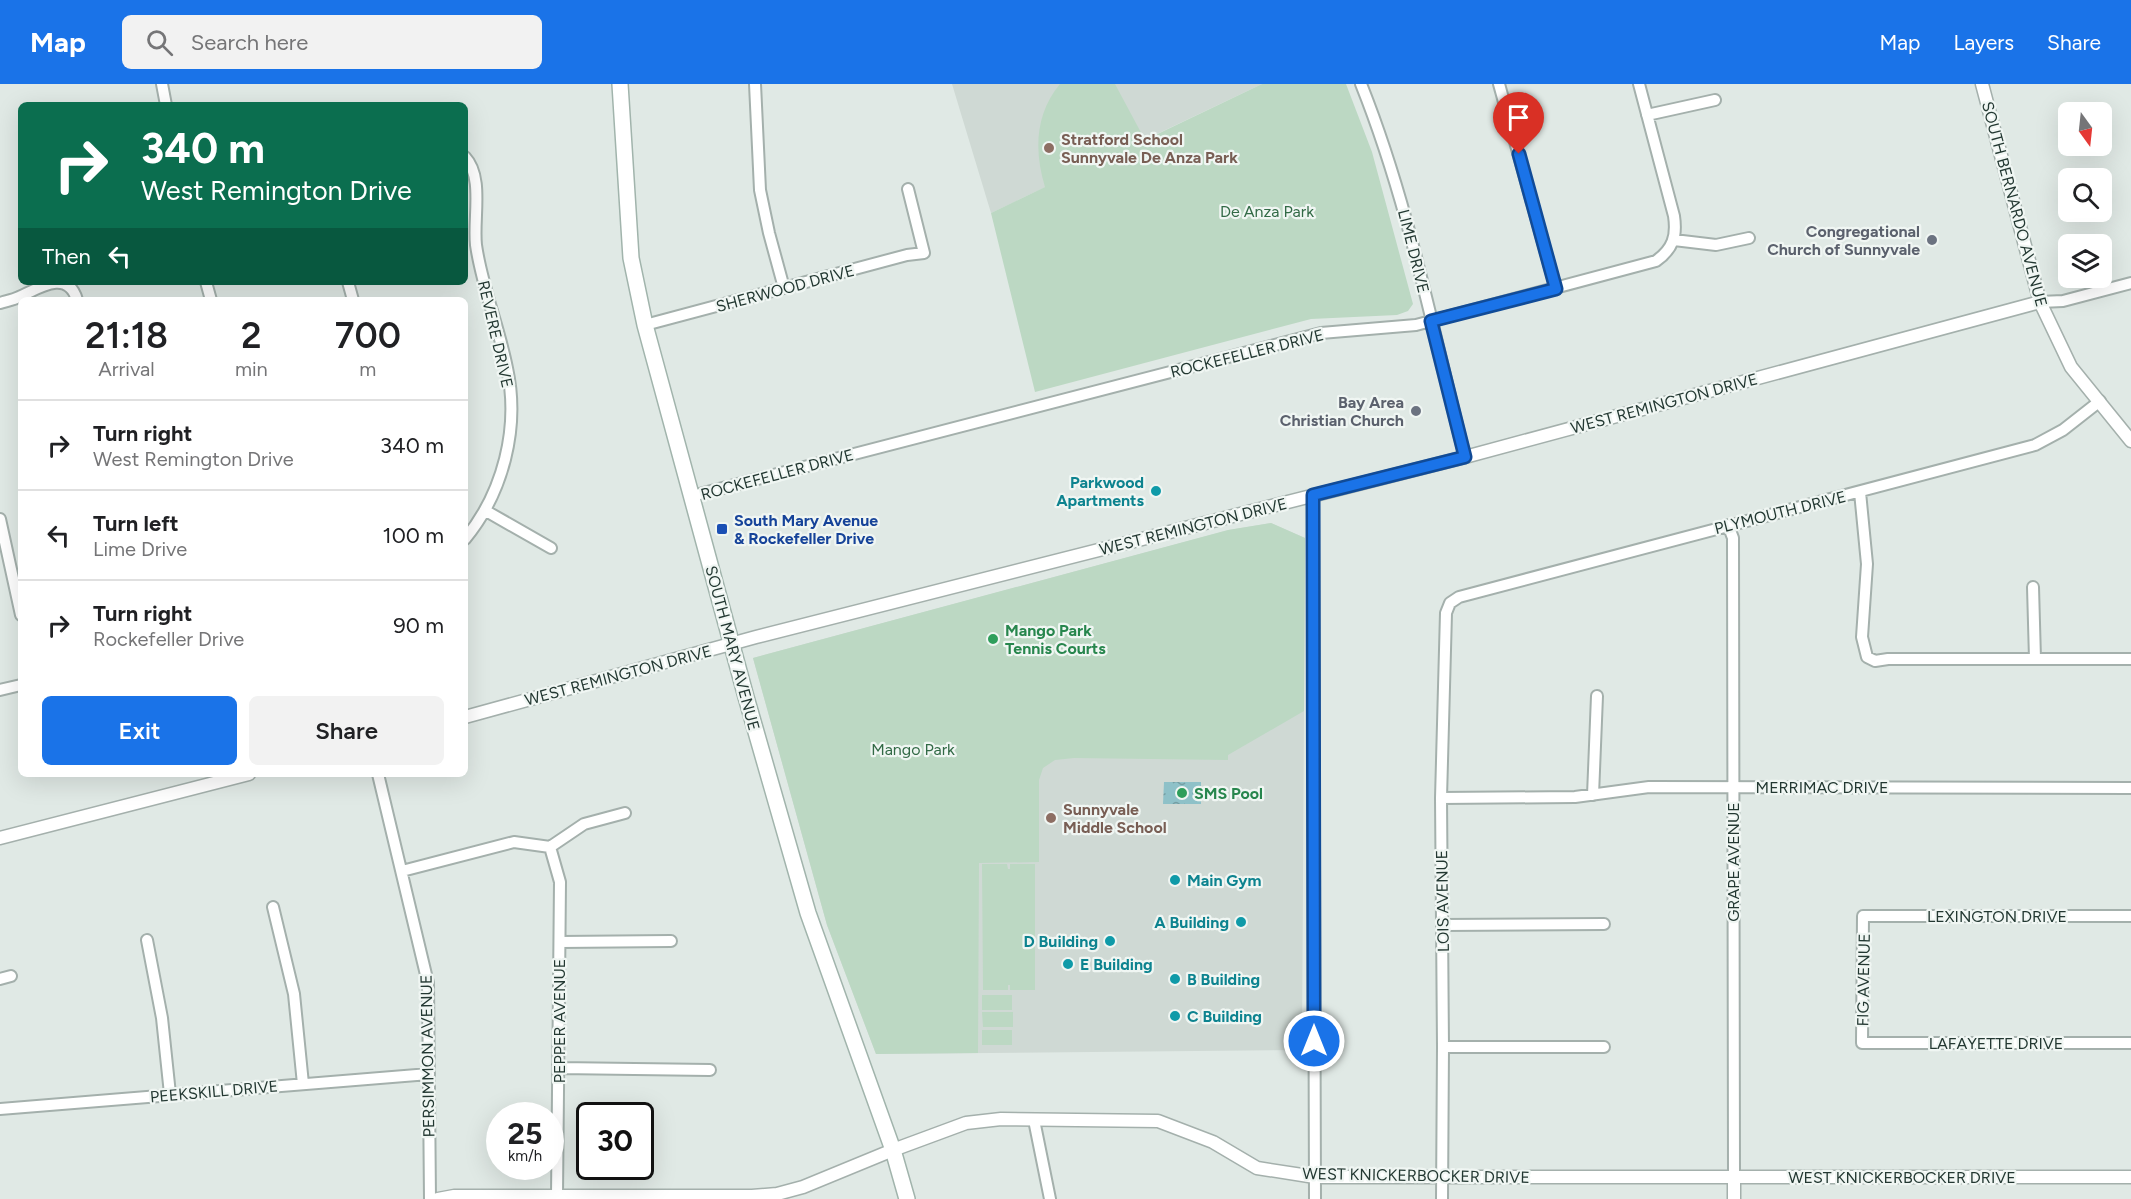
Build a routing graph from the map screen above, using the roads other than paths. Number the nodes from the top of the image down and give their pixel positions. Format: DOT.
graph roads {
  1 [pos="162,84"];
  2 [pos="620,84"];
  3 [pos="755,84"];
  4 [pos="1361,84"];
  5 [pos="1499,84"];
  6 [pos="1639,84"];
  7 [pos="1982,84"];
  8 [pos="1715,100"];
  9 [pos="165,102"];
  10 [pos="1647,115"];
  11 [pos="468,161"];
  12 [pos="908,189"];
  13 [pos="1749,238"];
  14 [pos="1674,240"];
  15 [pos="2131,283"];
  16 [pos="47,285"];
  17 [pos="66,285"];
  18 [pos="784,288"];
  19 [pos="1556,289"];
  20 [pos="76,297"];
  21 [pos="2040,302"];
  22 [pos="0,303"];
  23 [pos="1431,321"];
  24 [pos="645,325"];
  25 [pos="2100,401"];
  26 [pos="2131,441"];
  27 [pos="1465,457"];
  28 [pos="1860,492"];
  29 [pos="1313,495"];
  30 [pos="692,496"];
  31 [pos="486,511"];
  32 [pos="0,519"];
  33 [pos="1728,525"];
  34 [pos="468,535"];
  35 [pos="551,548"];
  36 [pos="2033,587"];
  37 [pos="18,601"];
  38 [pos="1450,603"];
  39 [pos="732,644"];
  40 [pos="2035,659"];
  41 [pos="2131,659"];
  42 [pos="18,685"];
  43 [pos="0,690"];
  44 [pos="1597,696"];
  45 [pos="468,716"];
  46 [pos="226,777"];
  47 [pos="379,777"];
  48 [pos="204,780"];
  49 [pos="1733,787"];
  50 [pos="2131,788"];
  51 [pos="1593,795"];
  52 [pos="1441,798"];
  53 [pos="625,813"];
  54 [pos="0,838"];
  55 [pos="550,847"];
  56 [pos="402,871"];
  57 [pos="273,907"];
  58 [pos="1863,916"];
  59 [pos="2131,916"];
  60 [pos="1604,924"];
  61 [pos="1442,925"];
  62 [pos="147,940"];
  63 [pos="671,941"];
  64 [pos="560,942"];
  65 [pos="11,976"];
  66 [pos="0,980"];
  67 [pos="1862,1043"];
  68 [pos="2131,1043"];
  69 [pos="1443,1047"];
  70 [pos="1604,1047"];
  71 [pos="559,1068"];
  72 [pos="710,1070"];
  73 [pos="429,1074"];
  74 [pos="303,1084"];
  75 [pos="170,1094"];
  76 [pos="0,1109"];
  77 [pos="1034,1120"];
  78 [pos="893,1150"];
  79 [pos="1734,1176"];
  80 [pos="1315,1177"];
  81 [pos="1442,1177"];
  82 [pos="2131,1177"];
  83 [pos="557,1196"];
  84 [pos="777,1196"];
  85 [pos="430,1199"];
  86 [pos="438,1199"];
  87 [pos="907,1199"];
  88 [pos="1050,1199"];
  89 [pos="1315,1199"];
  90 [pos="1442,1199"];
  91 [pos="1734,1199"];
  1 -- 9 [label="street"];
  2 -- 24 [label="main road, SOUTH MARY AVENUE"];
  3 -- 18 [label="street"];
  4 -- 23 [label="street, LIME DRIVE"];
  5 -- 19 [label="street"];
  6 -- 10 [label="street"];
  7 -- 21 [label="street, SOUTH BERNARDO AVENUE"];
  8 -- 10 [label="street"];
  10 -- 14 [label="street"];
  11 -- 31 [label="street, REVERE DRIVE"];
  12 -- 18 [label="street, SHERWOOD DRIVE"];
  13 -- 14 [label="street"];
  14 -- 19 [label="street, ROCKEFELLER DRIVE"];
  15 -- 21 [label="street, WEST REMINGTON DRIVE"];
  16 -- 22 [label="street"];
  17 -- 20 [label="street"];
  18 -- 24 [label="street, SHERWOOD DRIVE"];
  19 -- 23 [label="street, ROCKEFELLER DRIVE"];
  21 -- 25 [label="street, SOUTH BERNARDO AVENUE"];
  21 -- 27 [label="street, WEST REMINGTON DRIVE"];
  23 -- 27 [label="street, LIME DRIVE"];
  23 -- 30 [label="street, ROCKEFELLER DRIVE"];
  24 -- 30 [label="main road, SOUTH MARY AVENUE"];
  25 -- 26 [label="street, SOUTH BERNARDO AVENUE"];
  25 -- 28 [label="street, PLYMOUTH DRIVE"];
  27 -- 29 [label="street, WEST REMINGTON DRIVE"];
  28 -- 33 [label="street, PLYMOUTH DRIVE"];
  28 -- 40 [label="street"];
  29 -- 39 [label="street, WEST REMINGTON DRIVE"];
  29 -- 80 [label="street"];
  30 -- 39 [label="main road, SOUTH MARY AVENUE"];
  31 -- 34 [label="street, REVERE DRIVE"];
  31 -- 35 [label="street"];
  32 -- 37 [label="street"];
  33 -- 38 [label="street, PLYMOUTH DRIVE"];
  33 -- 49 [label="street, GRAPE AVENUE"];
  36 -- 40 [label="street"];
  38 -- 52 [label="street, LOIS AVENUE"];
  39 -- 45 [label="street, WEST REMINGTON DRIVE"];
  39 -- 78 [label="main road, SOUTH MARY AVENUE"];
  40 -- 41 [label="street"];
  42 -- 43 [label="street"];
  44 -- 51 [label="street"];
  46 -- 48 [label="street"];
  47 -- 56 [label="street, PERSIMMON AVENUE"];
  48 -- 54 [label="street"];
  49 -- 50 [label="street, MERRIMAC DRIVE"];
  49 -- 51 [label="street, MERRIMAC DRIVE"];
  49 -- 79 [label="street, GRAPE AVENUE"];
  51 -- 52 [label="street, MERRIMAC DRIVE"];
  52 -- 61 [label="street, LOIS AVENUE"];
  53 -- 55 [label="street"];
  55 -- 56 [label="street"];
  55 -- 64 [label="street, PEPPER AVENUE"];
  56 -- 73 [label="street, PERSIMMON AVENUE"];
  57 -- 74 [label="street"];
  58 -- 59 [label="street, LEXINGTON DRIVE"];
  58 -- 67 [label="street, FIG AVENUE"];
  60 -- 61 [label="street"];
  61 -- 69 [label="street, LOIS AVENUE"];
  62 -- 75 [label="street"];
  63 -- 64 [label="street"];
  64 -- 71 [label="street, PEPPER AVENUE"];
  65 -- 66 [label="street"];
  67 -- 68 [label="street, LAFAYETTE DRIVE"];
  69 -- 70 [label="street"];
  69 -- 81 [label="street, LOIS AVENUE"];
  71 -- 72 [label="street"];
  71 -- 83 [label="street, PEPPER AVENUE"];
  73 -- 74 [label="street, PEEKSKILL DRIVE"];
  73 -- 85 [label="street, PERSIMMON AVENUE"];
  74 -- 75 [label="street, PEEKSKILL DRIVE"];
  75 -- 76 [label="street, PEEKSKILL DRIVE"];
  77 -- 78 [label="street, WEST KNICKERBOCKER DRIVE"];
  77 -- 80 [label="street, WEST KNICKERBOCKER DRIVE"];
  77 -- 88 [label="street"];
  78 -- 84 [label="street, WEST KNICKERBOCKER DRIVE"];
  78 -- 87 [label="main road, SOUTH MARY AVENUE"];
  79 -- 81 [label="street, WEST KNICKERBOCKER DRIVE"];
  79 -- 82 [label="street, WEST KNICKERBOCKER DRIVE"];
  79 -- 91 [label="street, GRAPE AVENUE"];
  80 -- 81 [label="street, WEST KNICKERBOCKER DRIVE"];
  80 -- 89 [label="street"];
  81 -- 90 [label="street, LOIS AVENUE"];
  83 -- 84 [label="street, WEST KNICKERBOCKER DRIVE"];
  83 -- 86 [label="street, WEST KNICKERBOCKER DRIVE"];
}
